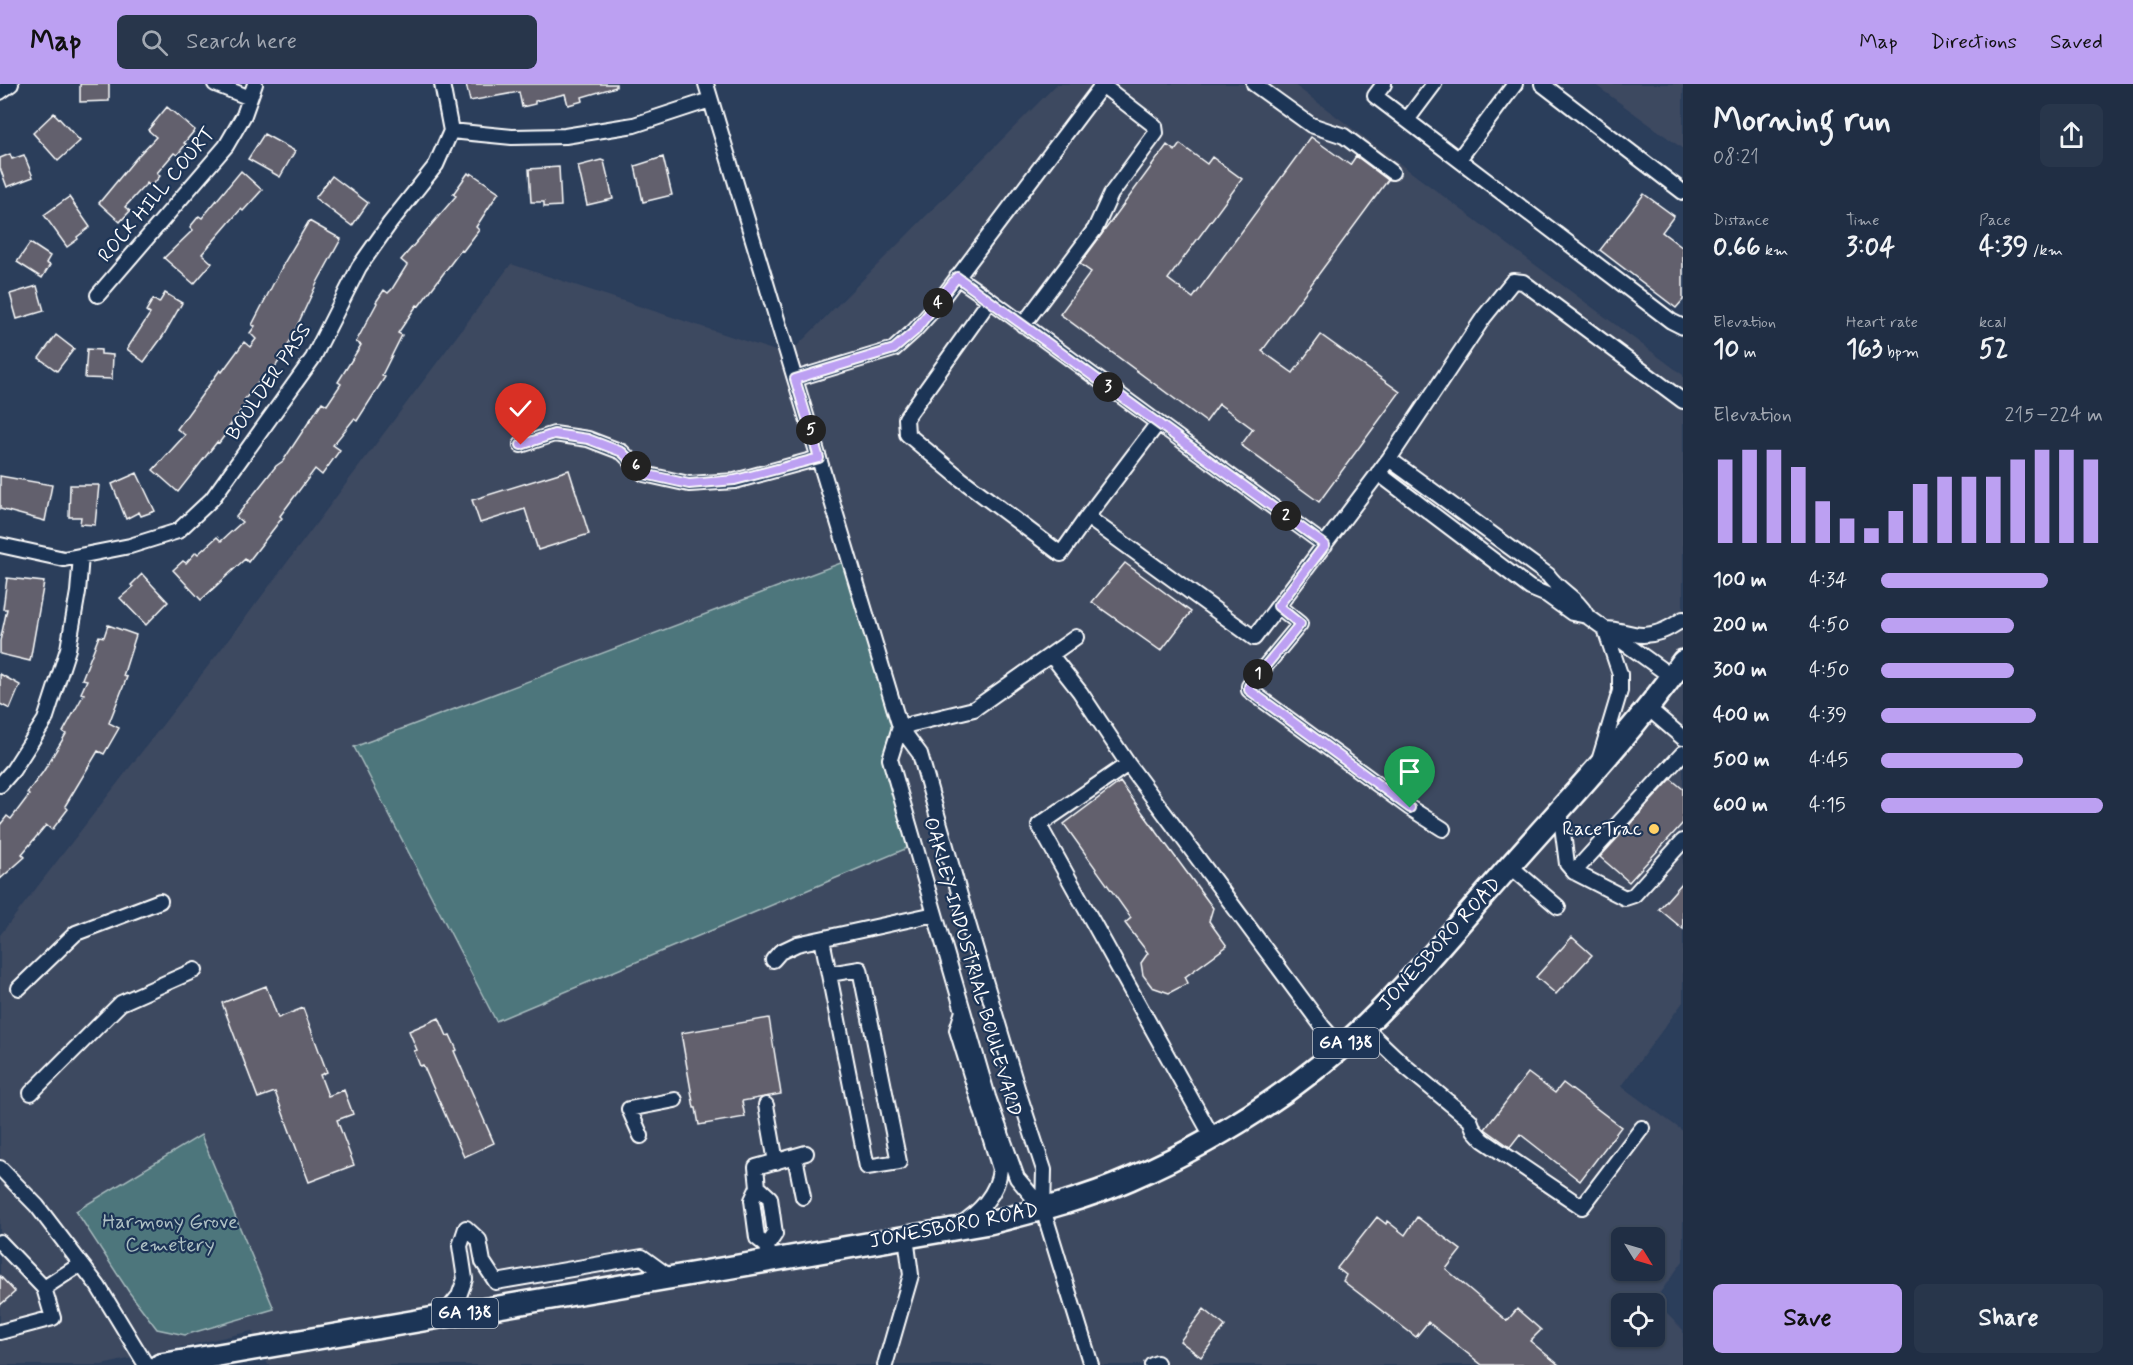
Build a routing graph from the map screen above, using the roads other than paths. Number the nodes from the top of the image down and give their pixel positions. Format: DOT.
graph roads {
  1 [pos="11,84"];
  2 [pos="215,84"];
  3 [pos="255,84"];
  4 [pos="442,84"];
  5 [pos="706,84"];
  6 [pos="1254,84"];
  7 [pos="1384,84"];
  8 [pos="1434,84"];
  9 [pos="1515,84"];
  10 [pos="1542,84"];
  11 [pos="1102,85"];
  12 [pos="0,92"];
  13 [pos="250,98"];
  14 [pos="710,100"];
  15 [pos="1407,120"];
  16 [pos="451,131"];
  17 [pos="1459,159"];
  18 [pos="1392,172"];
  19 [pos="1683,192"];
  20 [pos="957,277"];
  21 [pos="98,295"];
  22 [pos="990,300"];
  23 [pos="1023,325"];
  24 [pos="1683,327"];
  25 [pos="795,379"];
  26 [pos="1683,401"];
  27 [pos="1158,423"];
  28 [pos="521,445"];
  29 [pos="819,458"];
  30 [pos="1389,459"];
  31 [pos="1378,473"];
  32 [pos="1087,517"];
  33 [pos="0,545"];
  34 [pos="1325,545"];
  35 [pos="81,556"];
  36 [pos="1278,606"];
  37 [pos="1587,616"];
  38 [pos="1683,620"];
  39 [pos="1605,629"];
  40 [pos="1076,637"];
  41 [pos="1051,655"];
  42 [pos="1677,669"];
  43 [pos="1648,708"];
  44 [pos="900,727"];
  45 [pos="1683,738"];
  46 [pos="1683,753"];
  47 [pos="1128,764"];
  48 [pos="1596,768"];
  49 [pos="0,785"];
  50 [pos="1560,810"];
  51 [pos="1443,830"];
  52 [pos="1683,841"];
  53 [pos="1510,866"];
  54 [pos="1574,872"];
  55 [pos="160,901"];
  56 [pos="1558,907"];
  57 [pos="935,914"];
  58 [pos="822,939"];
  59 [pos="773,960"];
  60 [pos="195,970"];
  61 [pos="829,974"];
  62 [pos="20,988"];
  63 [pos="963,1011"];
  64 [pos="1364,1026"];
  65 [pos="1341,1048"];
  66 [pos="31,1092"];
  67 [pos="675,1100"];
  68 [pos="766,1105"];
  69 [pos="1642,1128"];
  70 [pos="641,1136"];
  71 [pos="1214,1138"];
  72 [pos="776,1162"];
  73 [pos="0,1168"];
  74 [pos="803,1197"];
  75 [pos="1043,1209"];
  76 [pos="953,1229"];
  77 [pos="906,1237"];
  78 [pos="0,1242"];
  79 [pos="769,1253"];
  80 [pos="81,1264"];
  81 [pos="672,1278"];
  82 [pos="44,1288"];
  83 [pos="442,1317"];
  84 [pos="0,1332"];
  85 [pos="146,1365"];
  86 [pos="160,1365"];
  87 [pos="885,1365"];
  88 [pos="1091,1365"];
  1 -- 12 [label="street"];
  2 -- 13 [label="street"];
  3 -- 13 [label="street, ROCK HILL COURT"];
  4 -- 16 [label="street"];
  5 -- 14 [label="street, OAKLEY INDUSTRIAL BOULEVARD"];
  6 -- 18 [label="street"];
  7 -- 15 [label="street"];
  8 -- 15 [label="street"];
  9 -- 17 [label="street"];
  10 -- 19 [label="street"];
  11 -- 20 [label="street"];
  11 -- 23 [label="street"];
  13 -- 21 [label="street, ROCK HILL COURT"];
  14 -- 16 [label="street"];
  14 -- 25 [label="street, OAKLEY INDUSTRIAL BOULEVARD"];
  15 -- 17 [label="street"];
  16 -- 35 [label="street, BOULDER PASS"];
  17 -- 24 [label="street"];
  20 -- 22 [label="street"];
  20 -- 25 [label="street"];
  22 -- 23 [label="street"];
  22 -- 32 [label="street"];
  23 -- 27 [label="street"];
  25 -- 29 [label="street, OAKLEY INDUSTRIAL BOULEVARD"];
  26 -- 30 [label="street"];
  27 -- 32 [label="street"];
  27 -- 34 [label="street"];
  28 -- 29 [label="street"];
  29 -- 44 [label="street, OAKLEY INDUSTRIAL BOULEVARD"];
  30 -- 31 [label="street"];
  30 -- 37 [label="street"];
  31 -- 34 [label="street"];
  31 -- 37 [label="street"];
  32 -- 36 [label="street"];
  33 -- 35 [label="street, BOULDER PASS"];
  34 -- 36 [label="street"];
  35 -- 49 [label="street"];
  36 -- 51 [label="street"];
  37 -- 39 [label="street"];
  38 -- 39 [label="street"];
  39 -- 42 [label="street"];
  39 -- 48 [label="street"];
  40 -- 41 [label="street"];
  41 -- 44 [label="street"];
  41 -- 47 [label="street"];
  42 -- 43 [label="highway, JONESBORO ROAD / GA 138"];
  43 -- 45 [label="street"];
  43 -- 48 [label="highway, JONESBORO ROAD / GA 138"];
  44 -- 57 [label="street, OAKLEY INDUSTRIAL BOULEVARD"];
  44 -- 75 [label="street, OAKLEY INDUSTRIAL BOULEVARD"];
  46 -- 54 [label="street"];
  47 -- 65 [label="street"];
  47 -- 71 [label="street"];
  48 -- 50 [label="highway, JONESBORO ROAD / GA 138"];
  50 -- 53 [label="highway, JONESBORO ROAD / GA 138"];
  50 -- 54 [label="street"];
  52 -- 54 [label="street"];
  53 -- 56 [label="street"];
  53 -- 64 [label="highway, JONESBORO ROAD / GA 138"];
  55 -- 62 [label="street"];
  57 -- 58 [label="street"];
  57 -- 63 [label="street, OAKLEY INDUSTRIAL BOULEVARD"];
  58 -- 59 [label="street"];
  58 -- 61 [label="street"];
  60 -- 66 [label="street"];
  61 -- 61 [label="street"];
  63 -- 75 [label="street, OAKLEY INDUSTRIAL BOULEVARD"];
  63 -- 76 [label="street"];
  64 -- 65 [label="highway, JONESBORO ROAD / GA 138"];
  64 -- 69 [label="street"];
  65 -- 71 [label="highway, JONESBORO ROAD / GA 138"];
  67 -- 70 [label="street"];
  68 -- 72 [label="street"];
  71 -- 75 [label="highway, JONESBORO ROAD / GA 138"];
  72 -- 74 [label="street"];
  72 -- 79 [label="street"];
  73 -- 80 [label="street"];
  75 -- 76 [label="highway, JONESBORO ROAD / GA 138"];
  75 -- 88 [label="street, OAKLEY INDUSTRIAL BOULEVARD"];
  76 -- 77 [label="highway, JONESBORO ROAD / GA 138"];
  77 -- 79 [label="highway, JONESBORO ROAD / GA 138"];
  77 -- 87 [label="street"];
  78 -- 82 [label="street"];
  79 -- 81 [label="highway, JONESBORO ROAD / GA 138"];
  80 -- 82 [label="street"];
  80 -- 85 [label="street"];
  81 -- 83 [label="highway, JONESBORO ROAD / GA 138"];
  81 -- 83 [label="street"];
  82 -- 84 [label="street"];
  83 -- 86 [label="highway, JONESBORO ROAD / GA 138"];
}
